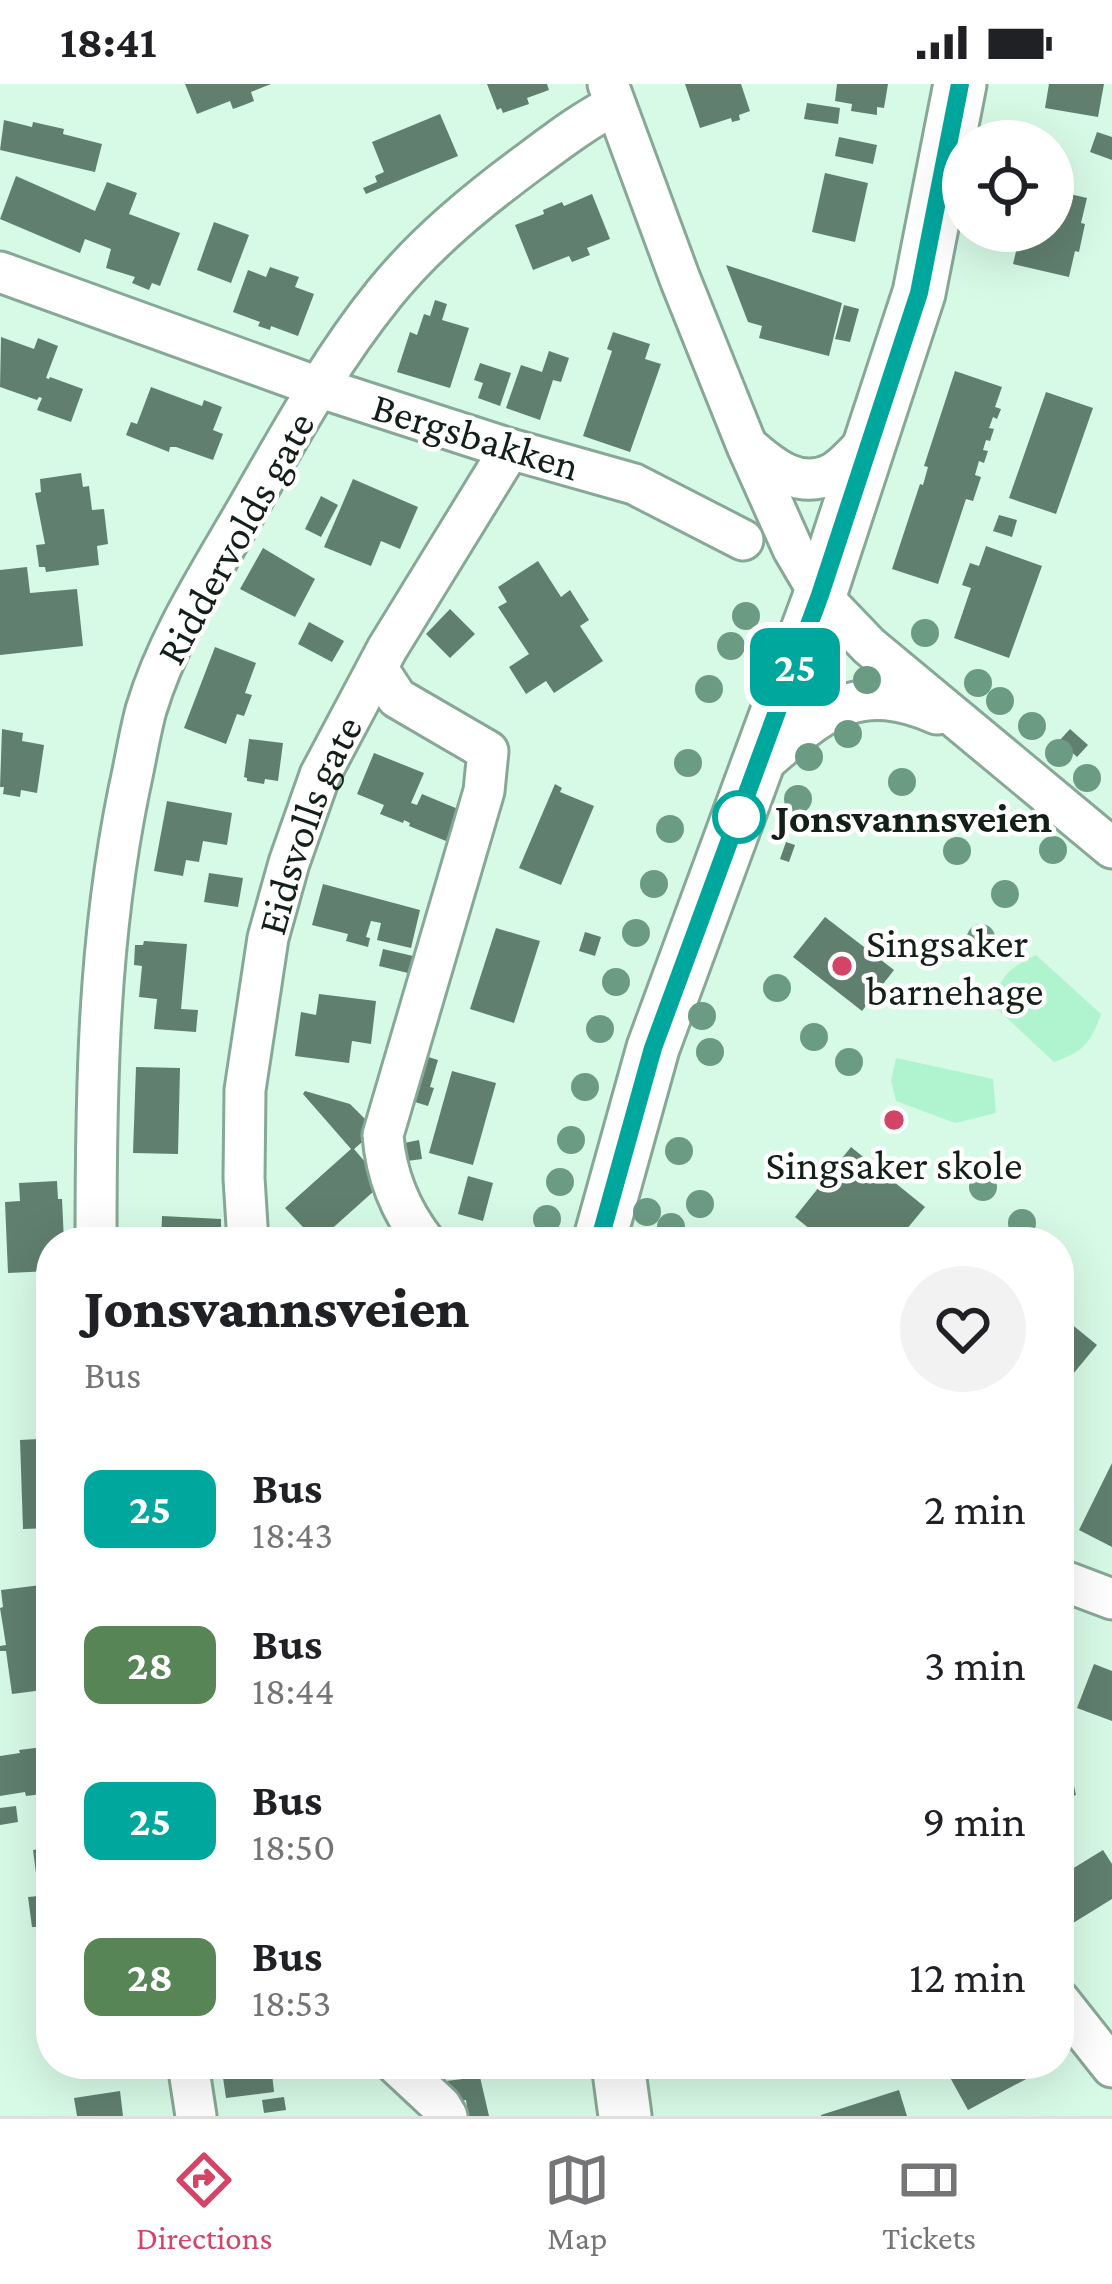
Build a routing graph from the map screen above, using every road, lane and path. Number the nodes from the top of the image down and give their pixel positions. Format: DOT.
graph roads {
  1 [pos="960,84"];
  2 [pos="612,95"];
  3 [pos="0,272"];
  4 [pos="319,387"];
  5 [pos="870,439"];
  6 [pos="747,446"];
  7 [pos="510,449"];
  8 [pos="742,540"];
  9 [pos="820,595"];
  10 [pos="378,669"];
  11 [pos="960,724"];
  12 [pos="757,767"];
  13 [pos="1112,848"];
  14 [pos="97,1227"];
  15 [pos="247,1227"];
  16 [pos="414,1227"];
  17 [pos="603,1227"];
  18 [pos="1074,1585"];
  19 [pos="1112,1599"];
  20 [pos="1074,2019"];
  21 [pos="1112,2066"];
  22 [pos="190,2079"];
  23 [pos="412,2079"];
  24 [pos="620,2079"];
  25 [pos="196,2116"];
  26 [pos="447,2116"];
  27 [pos="625,2116"];
  1 -- 5 [label="main road"];
  2 -- 4 [label="street, Riddervolds gate"];
  2 -- 6 [label="street"];
  3 -- 4 [label="street, Bergsbakken"];
  4 -- 7 [label="street, Bergsbakken"];
  4 -- 14 [label="street, Riddervolds gate"];
  5 -- 6 [label="street"];
  5 -- 9 [label="main road"];
  6 -- 9 [label="street"];
  7 -- 8 [label="street, Bergsbakken"];
  7 -- 10 [label="street, Eidsvolls gate"];
  9 -- 11 [label="street"];
  9 -- 12 [label="main road"];
  10 -- 15 [label="street, Eidsvolls gate"];
  10 -- 16 [label="street"];
  11 -- 12 [label="street"];
  11 -- 13 [label="street"];
  12 -- 17 [label="main road"];
  18 -- 19 [label="street"];
  20 -- 21 [label="street"];
  22 -- 25 [label="street"];
  23 -- 26 [label="street"];
  24 -- 27 [label="main road"];
}
